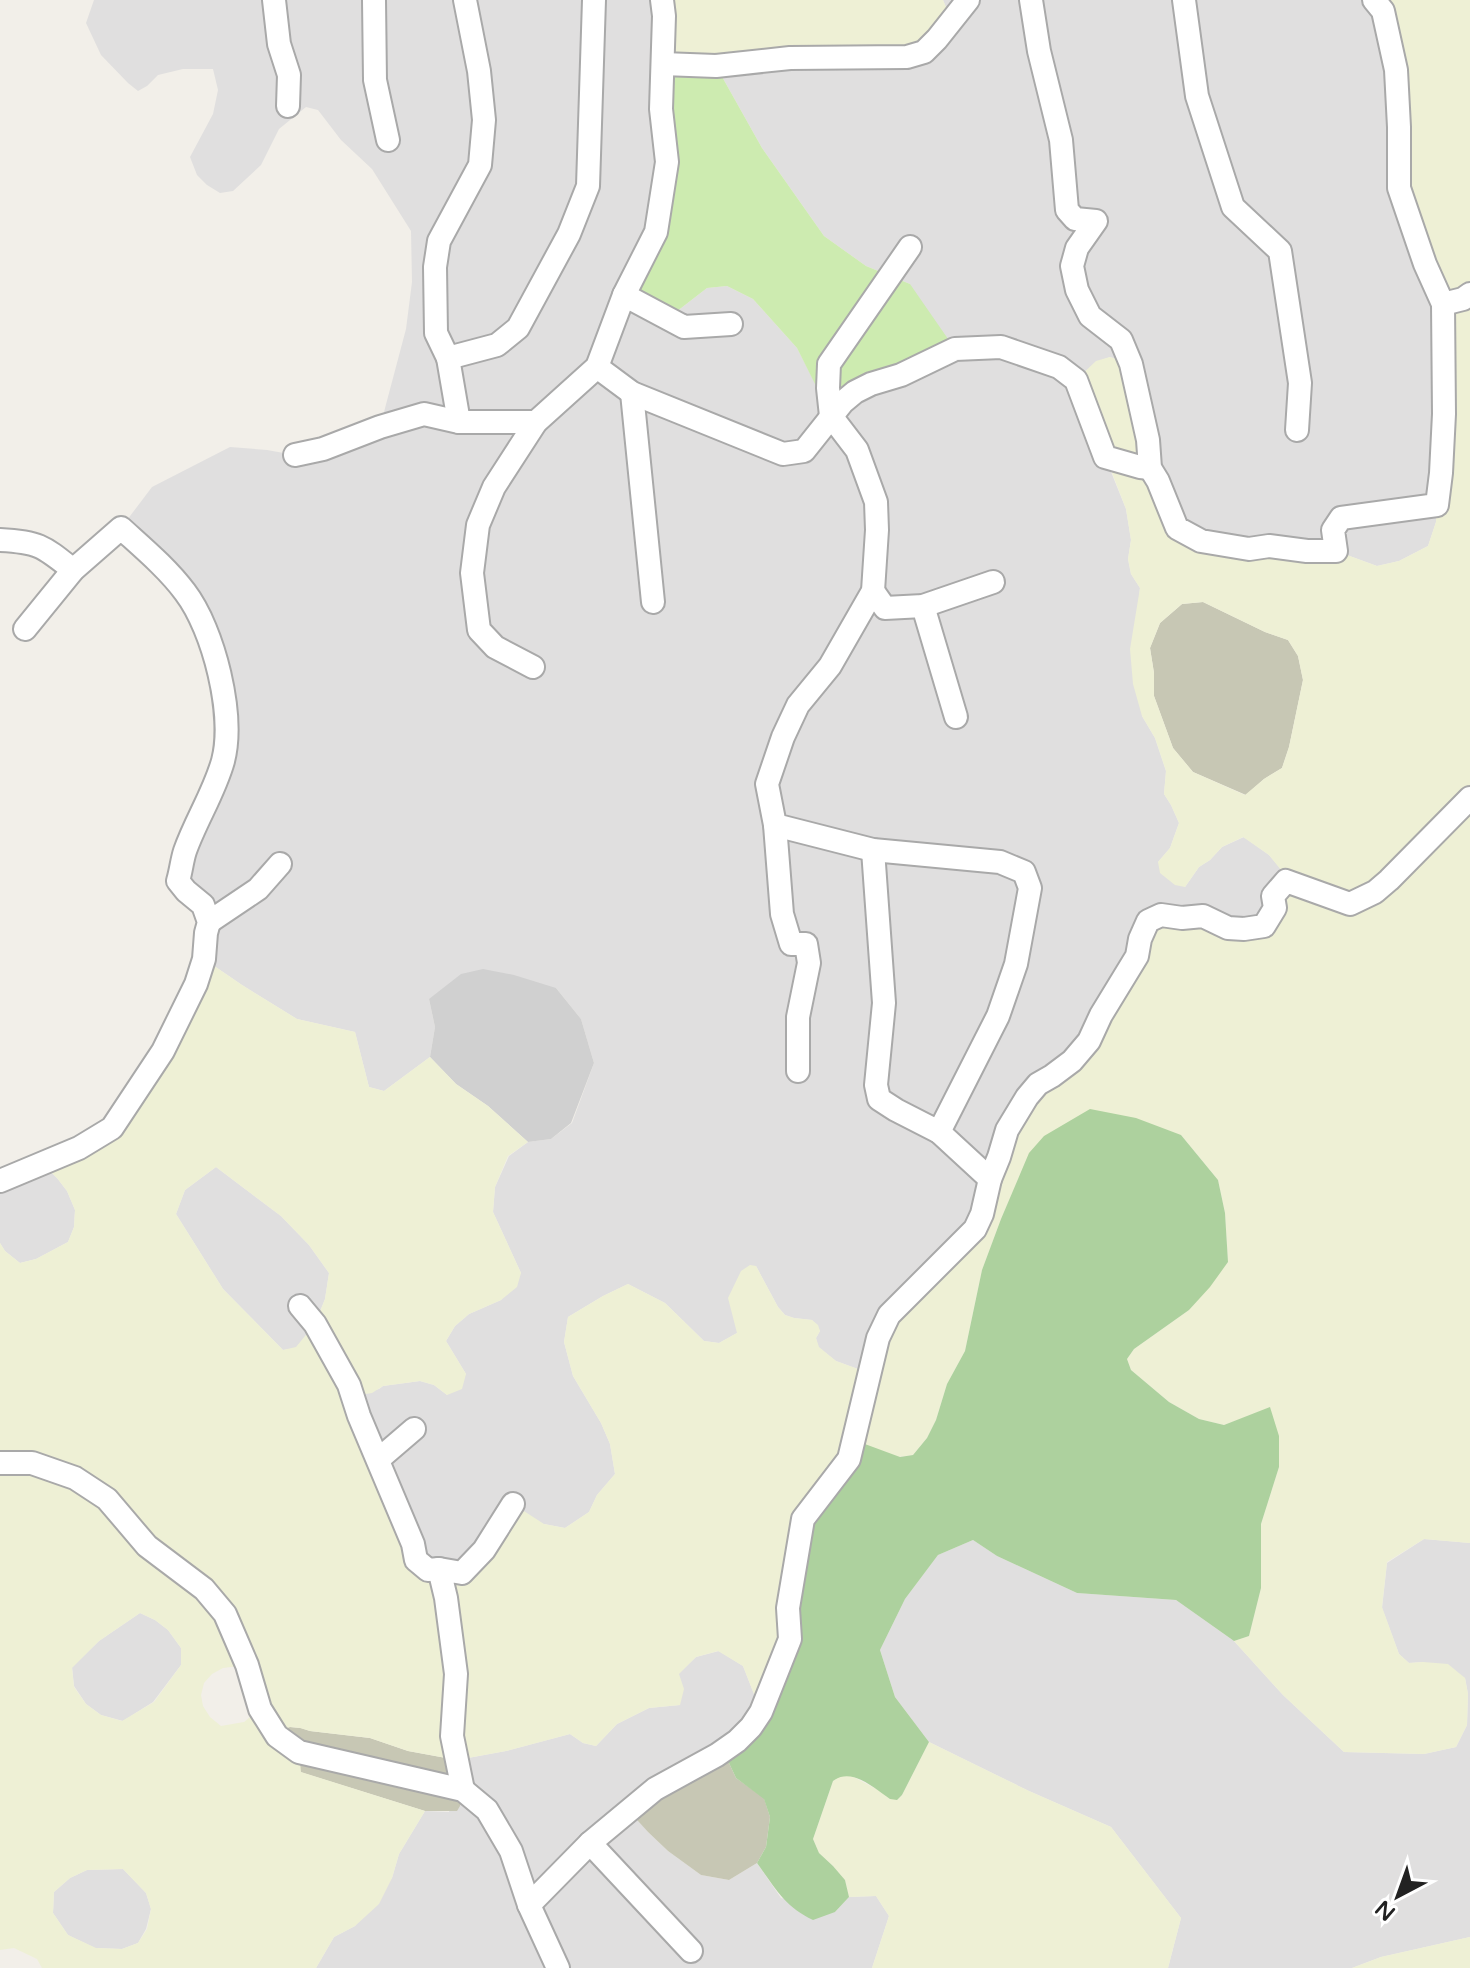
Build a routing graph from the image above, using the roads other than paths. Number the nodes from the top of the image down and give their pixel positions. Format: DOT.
graph roads {
  1 [pos="274,0"];
  2 [pos="374,0"];
  3 [pos="465,0"];
  4 [pos="594,0"];
  5 [pos="662,0"];
  6 [pos="968,0"];
  7 [pos="1031,0"];
  8 [pos="1184,0"];
  9 [pos="1374,0"];
  10 [pos="663,64"];
  11 [pos="288,106"];
  12 [pos="388,140"];
  13 [pos="910,247"];
  14 [pos="1470,294"];
  15 [pos="624,295"];
  16 [pos="1443,304"];
  17 [pos="731,324"];
  18 [pos="448,358"];
  19 [pos="597,367"];
  20 [pos="632,393"];
  21 [pos="831,416"];
  22 [pos="459,422"];
  23 [pos="536,422"];
  24 [pos="1297,430"];
  25 [pos="295,455"];
  26 [pos="1150,468"];
  27 [pos="0,540"];
  28 [pos="73,570"];
  29 [pos="993,582"];
  30 [pos="873,591"];
  31 [pos="653,602"];
  32 [pos="923,606"];
  33 [pos="25,629"];
  34 [pos="533,667"];
  35 [pos="956,717"];
  36 [pos="1470,798"];
  37 [pos="775,825"];
  38 [pos="873,850"];
  39 [pos="280,864"];
  40 [pos="209,922"];
  41 [pos="798,1071"];
  42 [pos="939,1132"];
  43 [pos="990,1179"];
  44 [pos="0,1181"];
  45 [pos="300,1306"];
  46 [pos="414,1429"];
  47 [pos="379,1459"];
  48 [pos="0,1463"];
  49 [pos="513,1504"];
  50 [pos="439,1569"];
  51 [pos="463,1790"];
  52 [pos="590,1843"];
  53 [pos="529,1905"];
  54 [pos="691,1951"];
  55 [pos="558,1968"];
  1 -- 11 [label="street"];
  2 -- 12 [label="street"];
  3 -- 18 [label="street"];
  4 -- 18 [label="street"];
  5 -- 10 [label="street"];
  6 -- 10 [label="street"];
  7 -- 26 [label="street"];
  8 -- 24 [label="street"];
  9 -- 16 [label="street"];
  10 -- 15 [label="street"];
  13 -- 21 [label="street"];
  14 -- 16 [label="street"];
  15 -- 17 [label="street"];
  15 -- 19 [label="street"];
  16 -- 26 [label="street"];
  18 -- 22 [label="street"];
  19 -- 20 [label="street"];
  19 -- 23 [label="street"];
  20 -- 21 [label="street"];
  20 -- 31 [label="street"];
  21 -- 26 [label="street"];
  21 -- 30 [label="street"];
  22 -- 23 [label="street"];
  22 -- 25 [label="street"];
  23 -- 34 [label="street"];
  27 -- 28 [label="street"];
  28 -- 33 [label="street"];
  28 -- 40 [label="street"];
  29 -- 32 [label="street"];
  30 -- 32 [label="street"];
  30 -- 37 [label="street"];
  32 -- 35 [label="street"];
  36 -- 43 [label="street"];
  37 -- 38 [label="street"];
  37 -- 41 [label="street"];
  38 -- 42 [label="street"];
  38 -- 42 [label="street"];
  39 -- 40 [label="street"];
  40 -- 44 [label="street"];
  42 -- 43 [label="street"];
  43 -- 52 [label="street"];
  45 -- 47 [label="street"];
  46 -- 47 [label="street"];
  47 -- 50 [label="street"];
  48 -- 51 [label="street"];
  49 -- 50 [label="street"];
  50 -- 51 [label="street"];
  51 -- 53 [label="street"];
  52 -- 53 [label="street"];
  52 -- 54 [label="street"];
  53 -- 55 [label="street"];
}
